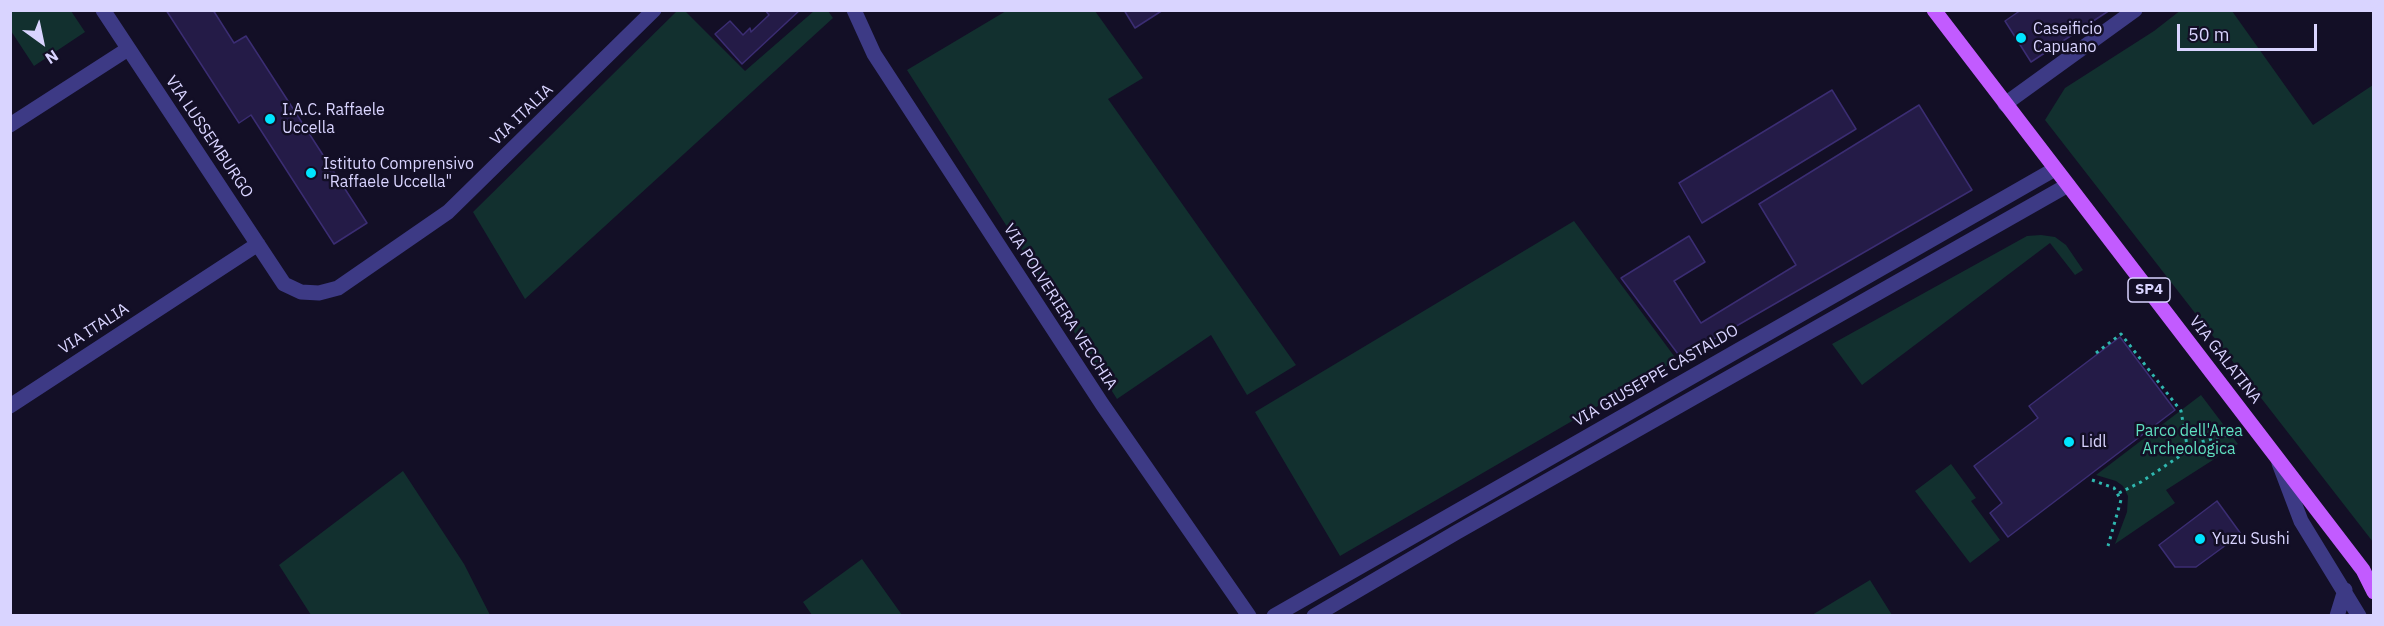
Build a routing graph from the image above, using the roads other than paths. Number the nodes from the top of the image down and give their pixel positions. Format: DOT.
graph roads {
  1 [pos="103,10"];
  2 [pos="654,10"];
  3 [pos="844,10"];
  4 [pos="854,10"];
  5 [pos="1934,10"];
  6 [pos="2135,10"];
  7 [pos="128,49"];
  8 [pos="874,54"];
  9 [pos="2005,104"];
  10 [pos="10,124"];
  11 [pos="2055,169"];
  12 [pos="2068,186"];
  13 [pos="258,244"];
  14 [pos="284,284"];
  15 [pos="10,406"];
  16 [pos="2276,455"];
  17 [pos="2368,576"];
  18 [pos="2345,590"];
  19 [pos="2373,592"];
  20 [pos="1250,615"];
  21 [pos="1264,615"];
  22 [pos="1272,615"];
  23 [pos="1314,615"];
  24 [pos="2337,615"];
  25 [pos="2360,615"];
  1 -- 7 [label="street, VIA LUSSEMBURGO"];
  2 -- 14 [label="street, VIA ITALIA"];
  3 -- 8 [label="street"];
  4 -- 8 [label="street, VIA POLVERIERA VECCHIA"];
  5 -- 9 [label="main road, VIA GALATINA / SP4"];
  6 -- 9 [label="street"];
  7 -- 10 [label="street"];
  7 -- 13 [label="street, VIA LUSSEMBURGO"];
  8 -- 20 [label="street, VIA POLVERIERA VECCHIA"];
  9 -- 11 [label="main road, VIA GALATINA / SP4"];
  11 -- 12 [label="main road, VIA GALATINA / SP4"];
  11 -- 22 [label="street, VIA GIUSEPPE CASTALDO"];
  12 -- 16 [label="main road, VIA GALATINA / SP4"];
  12 -- 23 [label="street"];
  13 -- 14 [label="street, VIA LUSSEMBURGO"];
  13 -- 15 [label="street, VIA ITALIA"];
  16 -- 17 [label="main road, VIA GALATINA / SP4"];
  16 -- 18 [label="street"];
  17 -- 19 [label="main road, VIA GALATINA / SP4"];
  18 -- 24 [label="street"];
  18 -- 25 [label="street"];
  21 -- 22 [label="street"];
}
